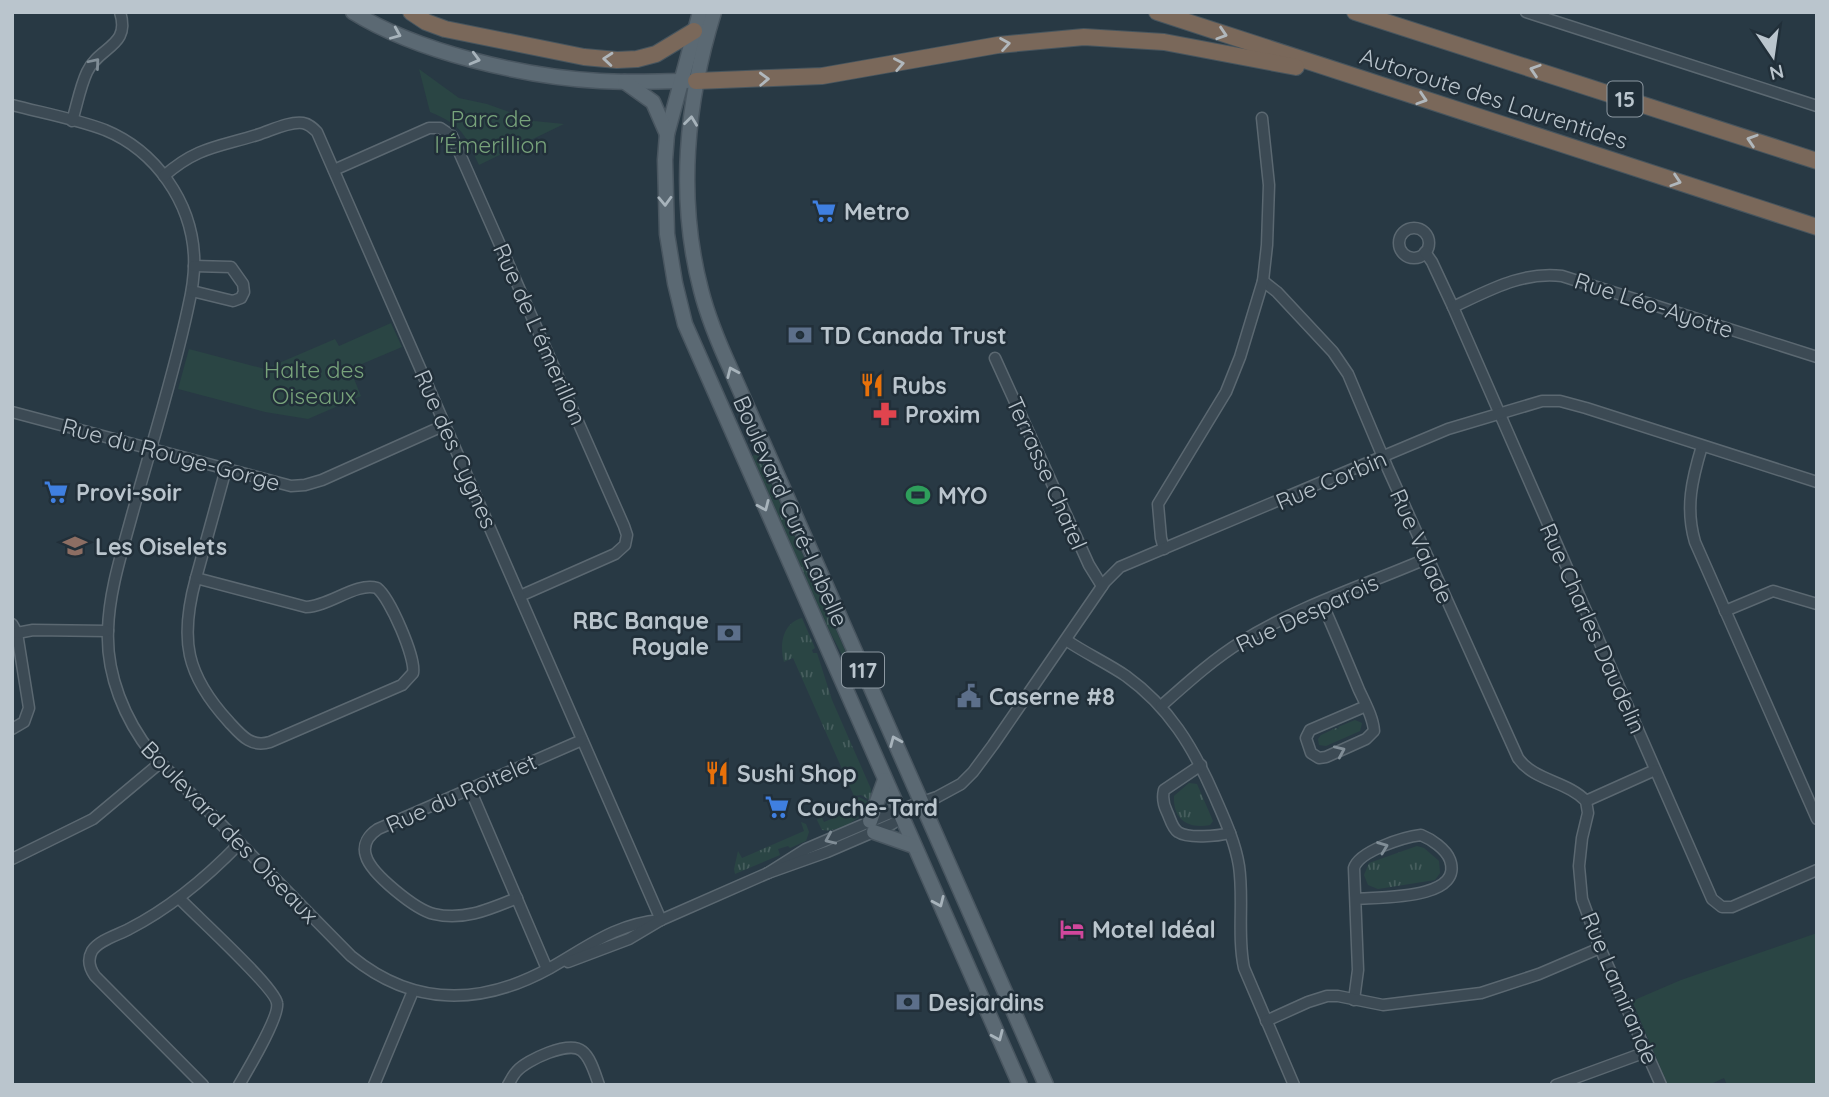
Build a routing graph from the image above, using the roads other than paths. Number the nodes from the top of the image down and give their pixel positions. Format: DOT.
graph roads {
  1 [pos="120,12"];
  2 [pos="353,12"];
  3 [pos="411,12"];
  4 [pos="700,12"];
  5 [pos="714,12"];
  6 [pos="1157,12"];
  7 [pos="1355,12"];
  8 [pos="1573,12"];
  9 [pos="1534,13"];
  10 [pos="1569,26"];
  11 [pos="694,31"];
  12 [pos="1357,78"];
  13 [pos="688,81"];
  14 [pos="625,82"];
  15 [pos="12,105"];
  16 [pos="1817,106"];
  17 [pos="1262,118"];
  18 [pos="72,121"];
  19 [pos="667,134"];
  20 [pos="1817,161"];
  21 [pos="334,170"];
  22 [pos="164,176"];
  23 [pos="1817,227"];
  24 [pos="1425,252"];
  25 [pos="194,266"];
  26 [pos="1263,281"];
  27 [pos="192,291"];
  28 [pos="1453,307"];
  29 [pos="995,358"];
  30 [pos="1817,358"];
  31 [pos="12,412"];
  32 [pos="1499,414"];
  33 [pos="445,425"];
  34 [pos="1702,446"];
  35 [pos="150,449"];
  36 [pos="1384,457"];
  37 [pos="226,469"];
  38 [pos="1816,479"];
  39 [pos="1164,549"];
  40 [pos="1428,558"];
  41 [pos="196,578"];
  42 [pos="1102,586"];
  43 [pos="520,596"];
  44 [pos="1322,603"];
  45 [pos="1817,604"];
  46 [pos="1725,611"];
  47 [pos="15,629"];
  48 [pos="108,631"];
  49 [pos="1066,640"];
  50 [pos="1161,706"];
  51 [pos="1366,706"];
  52 [pos="12,729"];
  53 [pos="582,740"];
  54 [pos="160,763"];
  55 [pos="1200,765"];
  56 [pos="1655,770"];
  57 [pos="885,780"];
  58 [pos="470,789"];
  59 [pos="1586,801"];
  60 [pos="922,804"];
  61 [pos="900,814"];
  62 [pos="1817,819"];
  63 [pos="872,826"];
  64 [pos="1230,834"];
  65 [pos="239,844"];
  66 [pos="914,846"];
  67 [pos="12,859"];
  68 [pos="1817,870"];
  69 [pos="179,898"];
  70 [pos="517,898"];
  71 [pos="1356,899"];
  72 [pos="661,920"];
  73 [pos="1600,947"];
  74 [pos="547,969"];
  75 [pos="413,991"];
  76 [pos="1354,1000"];
  77 [pos="1266,1021"];
  78 [pos="1646,1052"];
  79 [pos="203,1085"];
  80 [pos="239,1085"];
  81 [pos="374,1085"];
  82 [pos="508,1085"];
  83 [pos="599,1085"];
  84 [pos="1020,1085"];
  85 [pos="1046,1085"];
  86 [pos="1294,1085"];
  87 [pos="1556,1085"];
  88 [pos="1661,1085"];
  18 -- 1 [label="street, one-way"];
  2 -- 14 [label="main road, one-way"];
  11 -- 3 [label="highway, one-way"];
  4 -- 11 [label="main road, Boulevard Curé-Labelle / 117"];
  5 -- 13 [label="main road, Boulevard Curé-Labelle / 117"];
  6 -- 12 [label="highway, Autoroute des Laurentides, one-way"];
  20 -- 7 [label="highway, Autoroute des Laurentides / 15, one-way"];
  8 -- 10 [label="street"];
  9 -- 10 [label="street"];
  10 -- 16 [label="street"];
  11 -- 13 [label="main road, Boulevard Curé-Labelle / 117"];
  13 -- 12 [label="highway, one-way"];
  12 -- 23 [label="highway, Autoroute des Laurentides, one-way"];
  13 -- 14 [label="main road"];
  13 -- 19 [label="main road, Boulevard Curé-Labelle / 117"];
  60 -- 13 [label="main road, Boulevard Curé-Labelle / 117, one-way"];
  14 -- 19 [label="main road"];
  15 -- 18 [label="street, Boulevard des Oiseaux"];
  17 -- 26 [label="street"];
  18 -- 22 [label="street, Boulevard des Oiseaux"];
  19 -- 57 [label="main road, Boulevard Curé-Labelle / 117, one-way"];
  21 -- 22 [label="street, Rue des Cygnes"];
  21 -- 33 [label="street, Rue des Cygnes"];
  21 -- 43 [label="street, Rue de L'émerillon"];
  22 -- 25 [label="street, Boulevard des Oiseaux"];
  24 -- 28 [label="street, Rue Charles Daudelin"];
  25 -- 27 [label="street, Boulevard des Oiseaux"];
  25 -- 27 [label="street"];
  26 -- 36 [label="street, Rue Valade"];
  26 -- 39 [label="street"];
  27 -- 35 [label="street, Boulevard des Oiseaux"];
  28 -- 30 [label="street, Rue Léo-Ayotte"];
  28 -- 32 [label="street, Rue Charles Daudelin"];
  29 -- 42 [label="street, Terrasse Chatel"];
  31 -- 35 [label="street, Rue du Rouge-Gorge"];
  32 -- 34 [label="street, Rue Corbin"];
  32 -- 36 [label="street, Rue Corbin"];
  32 -- 56 [label="street, Rue Charles Daudelin"];
  33 -- 37 [label="street, Rue du Rouge-Gorge"];
  33 -- 43 [label="street, Rue des Cygnes"];
  34 -- 38 [label="street, Rue Corbin"];
  34 -- 46 [label="street"];
  35 -- 37 [label="street, Rue du Rouge-Gorge"];
  35 -- 48 [label="street, Boulevard des Oiseaux"];
  36 -- 39 [label="street, Rue Corbin"];
  36 -- 40 [label="street, Rue Valade"];
  37 -- 41 [label="street"];
  39 -- 42 [label="street, Rue Corbin"];
  40 -- 44 [label="street, Rue Desparois"];
  40 -- 59 [label="street, Rue Valade"];
  41 -- 41 [label="street"];
  42 -- 49 [label="street, Rue Corbin"];
  43 -- 53 [label="street, Rue des Cygnes"];
  44 -- 50 [label="street, Rue Desparois"];
  44 -- 51 [label="street"];
  45 -- 46 [label="street"];
  46 -- 62 [label="street"];
  47 -- 48 [label="street"];
  47 -- 52 [label="street"];
  48 -- 54 [label="street, Boulevard des Oiseaux"];
  49 -- 50 [label="street"];
  49 -- 60 [label="street, Boulevard des Oiseaux"];
  50 -- 55 [label="street"];
  51 -- 51 [label="street, one-way"];
  53 -- 58 [label="street, Rue du Roitelet"];
  53 -- 72 [label="street, Rue des Cygnes"];
  54 -- 65 [label="street, Boulevard des Oiseaux"];
  54 -- 67 [label="street"];
  55 -- 64 [label="street"];
  55 -- 64 [label="street"];
  56 -- 59 [label="street"];
  56 -- 68 [label="street, Rue Charles Daudelin"];
  57 -- 61 [label="main road, Boulevard Curé-Labelle / 117"];
  57 -- 63 [label="main road"];
  58 -- 70 [label="street"];
  58 -- 70 [label="street, Rue du Roitelet"];
  59 -- 73 [label="street, Rue Lamirande"];
  60 -- 61 [label="street, Boulevard des Oiseaux"];
  60 -- 85 [label="main road, Boulevard Curé-Labelle / 117"];
  61 -- 63 [label="street, Boulevard des Oiseaux"];
  61 -- 66 [label="main road, Boulevard Curé-Labelle / 117"];
  63 -- 66 [label="main road"];
  63 -- 72 [label="street, Boulevard des Oiseaux"];
  64 -- 77 [label="street"];
  65 -- 69 [label="street"];
  65 -- 75 [label="street, Boulevard des Oiseaux"];
  66 -- 84 [label="main road, Boulevard Curé-Labelle / 117, one-way"];
  69 -- 79 [label="street"];
  69 -- 80 [label="street"];
  70 -- 74 [label="street"];
  71 -- 71 [label="street, one-way"];
  71 -- 76 [label="street"];
  72 -- 74 [label="street, Boulevard des Oiseaux"];
  73 -- 76 [label="street"];
  73 -- 78 [label="street, Rue Lamirande"];
  74 -- 75 [label="street, Boulevard des Oiseaux"];
  75 -- 81 [label="street"];
  76 -- 77 [label="street"];
  77 -- 86 [label="street"];
  78 -- 87 [label="street"];
  78 -- 88 [label="street, Rue Lamirande"];
  82 -- 83 [label="street"];
}
